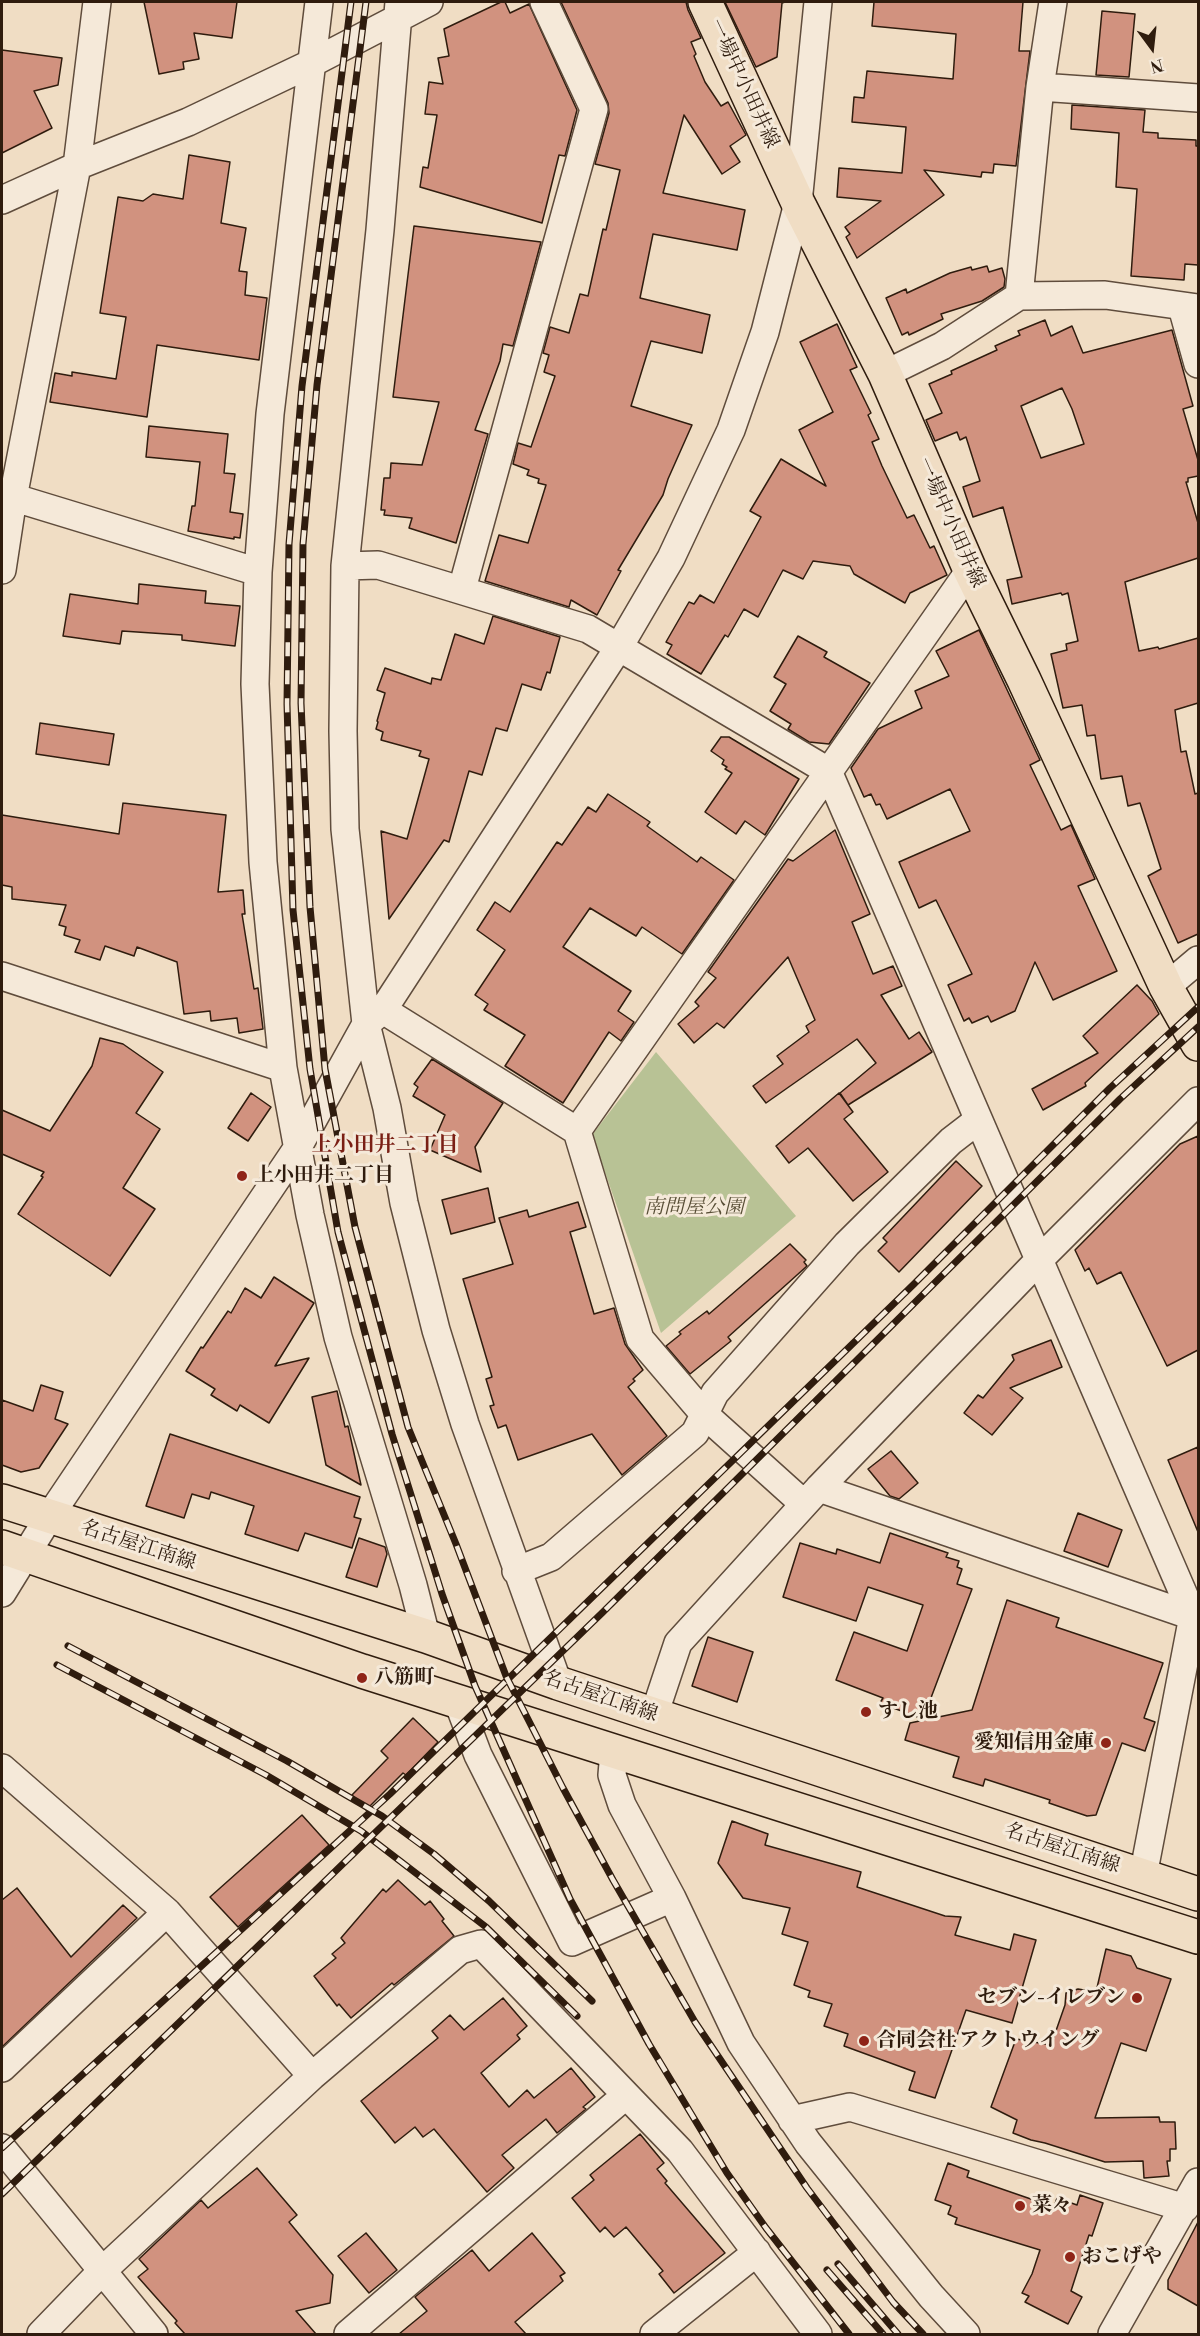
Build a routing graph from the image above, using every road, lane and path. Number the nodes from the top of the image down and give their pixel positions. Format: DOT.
graph roads {
  1 [pos="97,2"];
  2 [pos="320,2"];
  3 [pos="429,2"];
  4 [pos="544,2"];
  5 [pos="705,2"];
  6 [pos="818,2"];
  7 [pos="1053,2"];
  8 [pos="398,10"];
  9 [pos="312,63"];
  10 [pos="1040,87"];
  11 [pos="1198,98"];
  12 [pos="77,166"];
  13 [pos="2,200"];
  14 [pos="798,203"];
  15 [pos="1018,296"];
  16 [pos="1190,308"];
  17 [pos="1198,364"];
  18 [pos="885,374"];
  19 [pos="7,496"];
  20 [pos="345,566"];
  21 [pos="2,570"];
  22 [pos="970,570"];
  23 [pos="258,572"];
  24 [pos="462,589"];
  25 [pos="618,646"];
  26 [pos="828,771"];
  27 [pos="1198,960"];
  28 [pos="2,976"];
  29 [pos="1167,987"];
  30 [pos="375,1017"];
  31 [pos="1198,1044"];
  32 [pos="283,1068"];
  33 [pos="1198,1101"];
  34 [pos="977,1121"];
  35 [pos="577,1131"];
  36 [pos="298,1147"];
  37 [pos="1040,1259"];
  38 [pos="704,1414"];
  39 [pos="811,1496"];
  40 [pos="2,1501"];
  41 [pos="50,1517"];
  42 [pos="13,1551"];
  43 [pos="516,1571"];
  44 [pos="2,1593"];
  45 [pos="1196,1617"];
  46 [pos="426,1636"];
  47 [pos="558,1683"];
  48 [pos="458,1702"];
  49 [pos="654,1715"];
  50 [pos="614,1751"];
  51 [pos="2,1768"];
  52 [pos="1143,1876"];
  53 [pos="1198,1894"];
  54 [pos="672,1898"];
  55 [pos="167,1912"];
  56 [pos="1198,1937"];
  57 [pos="2,2068"];
  58 [pos="312,2076"];
  59 [pos="625,2096"];
  60 [pos="792,2120"];
  61 [pos="2,2148"];
  62 [pos="1198,2181"];
  63 [pos="1185,2208"];
  64 [pos="757,2252"];
  65 [pos="101,2272"];
  66 [pos="41,2334"];
  67 [pos="154,2334"];
  68 [pos="348,2334"];
  69 [pos="654,2334"];
  70 [pos="818,2334"];
  71 [pos="966,2334"];
  72 [pos="1112,2334"];
  1 -- 12 [label="street"];
  2 -- 9 [label="street"];
  3 -- 8 [label="street"];
  4 -- 24 [label="street"];
  5 -- 14 [label="main road, 一場中小田井線"];
  6 -- 14 [label="street"];
  7 -- 10 [label="street"];
  8 -- 9 [label="street"];
  8 -- 20 [label="street"];
  9 -- 12 [label="street"];
  9 -- 23 [label="street"];
  10 -- 11 [label="street"];
  10 -- 15 [label="street"];
  12 -- 13 [label="street"];
  12 -- 19 [label="street"];
  14 -- 18 [label="main road, 一場中小田井線"];
  14 -- 25 [label="street"];
  15 -- 16 [label="street"];
  15 -- 18 [label="street"];
  16 -- 17 [label="street"];
  18 -- 22 [label="main road, 一場中小田井線"];
  19 -- 21 [label="street"];
  19 -- 23 [label="street"];
  20 -- 24 [label="street"];
  20 -- 30 [label="street"];
  22 -- 26 [label="street"];
  22 -- 29 [label="main road, 一場中小田井線"];
  23 -- 32 [label="street"];
  24 -- 25 [label="street"];
  25 -- 26 [label="street"];
  25 -- 30 [label="street"];
  26 -- 34 [label="street"];
  26 -- 35 [label="street"];
  27 -- 29 [label="street"];
  28 -- 32 [label="street"];
  29 -- 31 [label="main road, 一場中小田井線"];
  30 -- 35 [label="street"];
  30 -- 36 [label="street"];
  30 -- 43 [label="street"];
  32 -- 36 [label="street"];
  33 -- 37 [label="street"];
  34 -- 37 [label="street"];
  34 -- 38 [label="street"];
  35 -- 38 [label="street"];
  36 -- 41 [label="street"];
  36 -- 46 [label="street"];
  37 -- 39 [label="street"];
  37 -- 45 [label="street"];
  38 -- 39 [label="street"];
  38 -- 43 [label="street"];
  39 -- 45 [label="street"];
  39 -- 49 [label="street"];
  40 -- 41 [label="main road, 名古屋江南線"];
  41 -- 42 [label="street"];
  41 -- 46 [label="main road, 名古屋江南線"];
  42 -- 44 [label="street"];
  42 -- 48 [label="main road"];
  43 -- 47 [label="street"];
  45 -- 52 [label="street"];
  46 -- 47 [label="main road, 名古屋江南線"];
  47 -- 49 [label="main road, 名古屋江南線"];
  48 -- 50 [label="main road"];
  48 -- 54 [label="street"];
  49 -- 52 [label="main road, 名古屋江南線"];
  50 -- 54 [label="street"];
  50 -- 56 [label="main road"];
  51 -- 55 [label="street"];
  52 -- 53 [label="main road, 名古屋江南線"];
  54 -- 60 [label="street"];
  55 -- 57 [label="street"];
  55 -- 58 [label="street"];
  58 -- 59 [label="street"];
  58 -- 65 [label="street"];
  59 -- 64 [label="street"];
  59 -- 68 [label="street"];
  60 -- 63 [label="street"];
  60 -- 71 [label="street"];
  61 -- 65 [label="street"];
  62 -- 63 [label="street"];
  63 -- 72 [label="street"];
  64 -- 69 [label="street"];
  64 -- 70 [label="street"];
  65 -- 66 [label="street"];
  65 -- 67 [label="street"];
}
